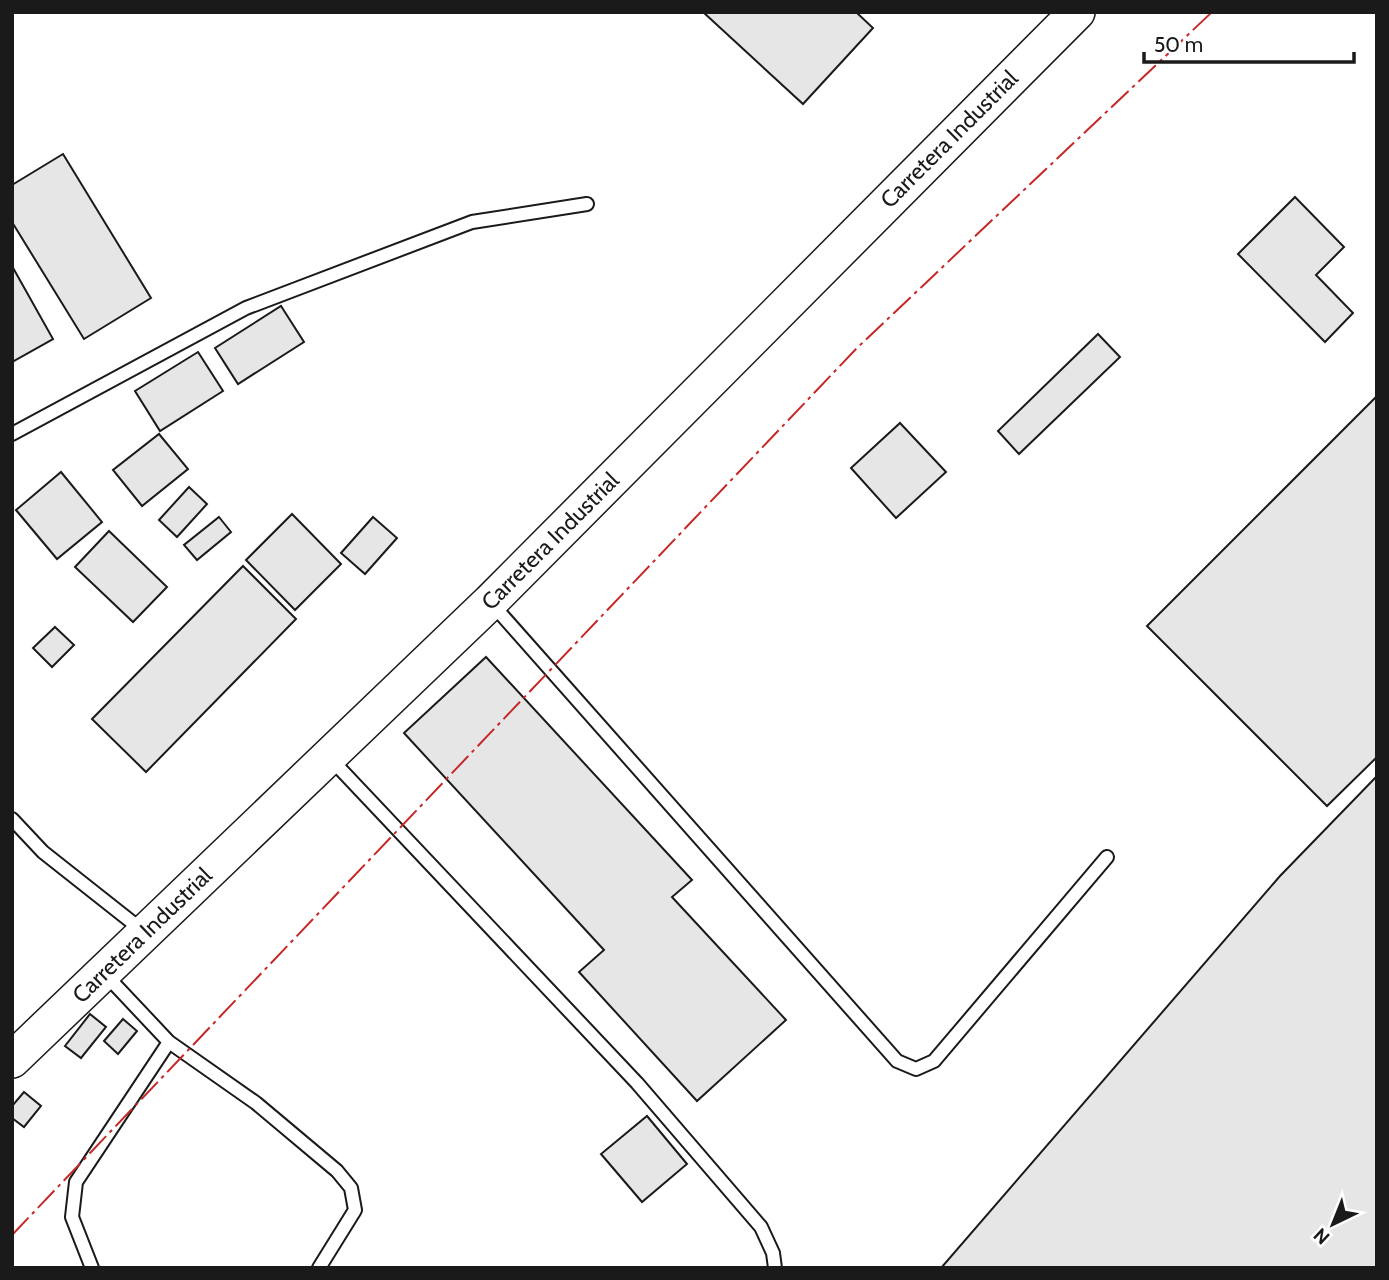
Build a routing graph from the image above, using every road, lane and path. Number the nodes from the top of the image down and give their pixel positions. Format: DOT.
graph roads {
  1 [pos="1077,12"];
  2 [pos="587,204"];
  3 [pos="12,434"];
  4 [pos="490,602"];
  5 [pos="329,756"];
  6 [pos="12,819"];
  7 [pos="1107,856"];
  8 [pos="143,931"];
  9 [pos="103,973"];
  10 [pos="169,1042"];
  11 [pos="12,1060"];
  12 [pos="92,1268"];
  13 [pos="319,1268"];
  14 [pos="775,1268"];
  1 -- 4 [label="main road, Carretera Industrial"];
  2 -- 3 [label="lane"];
  4 -- 5 [label="main road, Carretera Industrial"];
  4 -- 7 [label="lane"];
  5 -- 8 [label="main road, Carretera Industrial"];
  5 -- 14 [label="lane"];
  6 -- 8 [label="lane"];
  8 -- 9 [label="main road, Carretera Industrial"];
  9 -- 10 [label="lane"];
  9 -- 11 [label="main road, Carretera Industrial"];
  10 -- 12 [label="lane"];
  10 -- 13 [label="lane"];
}
